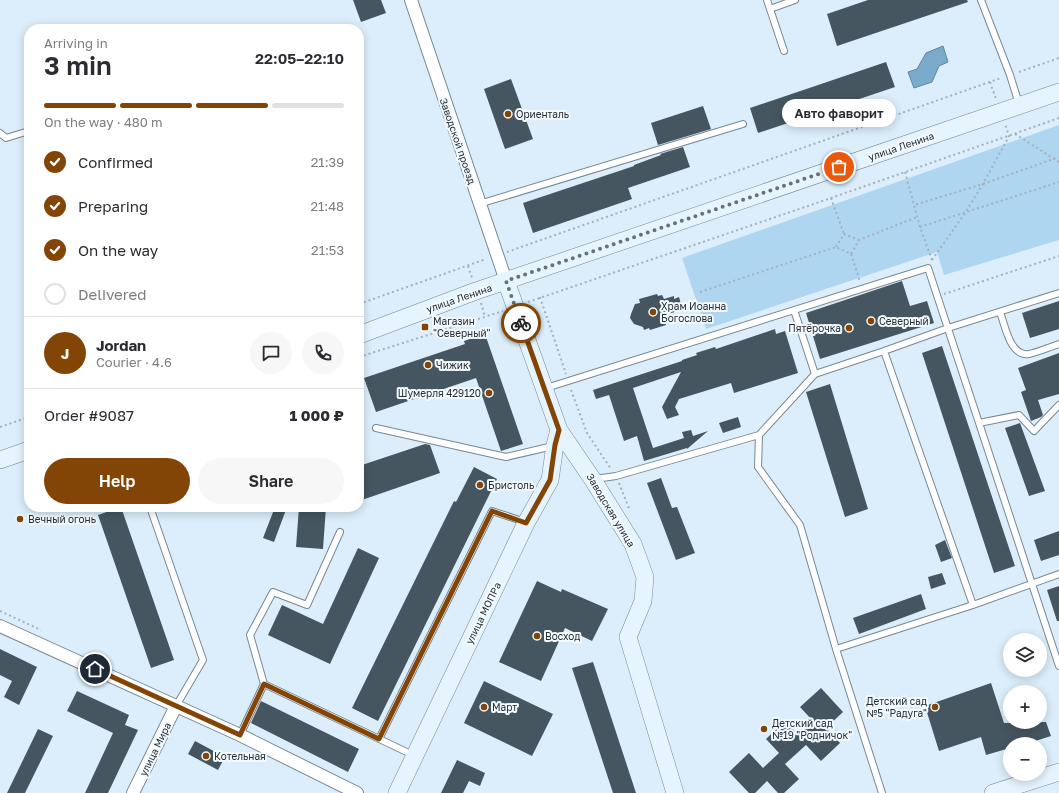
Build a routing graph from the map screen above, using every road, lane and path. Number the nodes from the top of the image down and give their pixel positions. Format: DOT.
graph roads {
  1 [pos="411,0"];
  2 [pos="767,0"];
  3 [pos="795,0"];
  4 [pos="981,0"];
  5 [pos="770,9"];
  6 [pos="784,50"];
  7 [pos="1059,58"];
  8 [pos="1010,75"];
  9 [pos="990,82"];
  10 [pos="1059,92"];
  11 [pos="1020,106"];
  12 [pos="1001,112"];
  13 [pos="1059,118"];
  14 [pos="743,124"];
  15 [pos="24,133"];
  16 [pos="0,134"];
  17 [pos="1015,134"];
  18 [pos="1009,136"];
  19 [pos="1059,157"];
  20 [pos="1053,158"];
  21 [pos="1059,162"];
  22 [pos="905,172"];
  23 [pos="1059,182"];
  24 [pos="983,184"];
  25 [pos="831,198"];
  26 [pos="479,204"];
  27 [pos="914,205"];
  28 [pos="965,213"];
  29 [pos="917,217"];
  30 [pos="920,227"];
  31 [pos="844,234"];
  32 [pos="859,240"];
  33 [pos="836,247"];
  34 [pos="851,254"];
  35 [pos="497,255"];
  36 [pos="1059,256"];
  37 [pos="932,260"];
  38 [pos="928,268"];
  39 [pos="506,281"];
  40 [pos="862,289"];
  41 [pos="700,292"];
  42 [pos="1059,293"];
  43 [pos="938,296"];
  44 [pos="364,302"];
  45 [pos="515,306"];
  46 [pos="794,310"];
  47 [pos="1000,312"];
  48 [pos="948,328"];
  49 [pos="364,333"];
  50 [pos="1059,344"];
  51 [pos="884,351"];
  52 [pos="364,355"];
  53 [pos="815,374"];
  54 [pos="544,388"];
  55 [pos="1059,405"];
  56 [pos="24,419"];
  57 [pos="979,423"];
  58 [pos="0,427"];
  59 [pos="376,428"];
  60 [pos="759,435"];
  61 [pos="557,438"];
  62 [pos="24,452"];
  63 [pos="0,460"];
  64 [pos="593,480"];
  65 [pos="152,512"];
  66 [pos="526,523"];
  67 [pos="340,532"];
  68 [pos="1059,574"];
  69 [pos="1032,583"];
  70 [pos="973,605"];
  71 [pos="0,626"];
  72 [pos="836,649"];
  73 [pos="1059,666"];
  74 [pos="264,684"];
  75 [pos="176,706"];
  76 [pos="240,735"];
  77 [pos="379,739"];
  78 [pos="414,756"];
  79 [pos="1059,772"];
  80 [pos="134,793"];
  81 [pos="357,793"];
  82 [pos="397,793"];
  83 [pos="675,793"];
  84 [pos="882,793"];
  85 [pos="993,793"];
  1 -- 26 [label="street, Заводской проезд"];
  2 -- 5 [label="lane"];
  3 -- 5 [label="lane"];
  4 -- 8 [label="lane"];
  5 -- 6 [label="lane"];
  7 -- 8 [label="path"];
  8 -- 9 [label="path"];
  8 -- 11 [label="lane"];
  9 -- 12 [label="path"];
  9 -- 35 [label="path"];
  10 -- 11 [label="street, улица Ленина"];
  11 -- 12 [label="street, улица Ленина"];
  12 -- 18 [label="path"];
  12 -- 39 [label="street, улица Ленина"];
  13 -- 17 [label="path"];
  14 -- 26 [label="lane"];
  15 -- 16 [label="lane"];
  17 -- 18 [label="path"];
  17 -- 20 [label="path"];
  18 -- 22 [label="path"];
  18 -- 24 [label="path"];
  19 -- 20 [label="path"];
  20 -- 21 [label="path"];
  20 -- 24 [label="path"];
  22 -- 25 [label="path"];
  22 -- 27 [label="path"];
  23 -- 28 [label="path"];
  24 -- 27 [label="path"];
  24 -- 28 [label="path"];
  25 -- 31 [label="path"];
  25 -- 45 [label="path"];
  26 -- 35 [label="street, Заводской проезд"];
  27 -- 29 [label="path"];
  28 -- 30 [label="path"];
  28 -- 37 [label="path"];
  29 -- 30 [label="path"];
  29 -- 32 [label="path"];
  30 -- 37 [label="path"];
  31 -- 32 [label="path"];
  31 -- 33 [label="path"];
  32 -- 34 [label="path"];
  33 -- 34 [label="path"];
  33 -- 41 [label="path"];
  34 -- 40 [label="path"];
  35 -- 39 [label="street, Заводской проезд"];
  35 -- 44 [label="path"];
  36 -- 43 [label="path"];
  37 -- 38 [label="path"];
  38 -- 40 [label="lane"];
  38 -- 43 [label="lane"];
  39 -- 45 [label="street, Заводская улица"];
  39 -- 49 [label="street, улица Ленина"];
  40 -- 46 [label="lane"];
  42 -- 47 [label="lane"];
  43 -- 48 [label="lane"];
  45 -- 52 [label="path"];
  45 -- 54 [label="street, Заводская улица"];
  46 -- 53 [label="lane"];
  46 -- 54 [label="lane"];
  47 -- 48 [label="lane"];
  47 -- 50 [label="lane"];
  48 -- 51 [label="lane"];
  48 -- 57 [label="lane"];
  51 -- 53 [label="lane"];
  51 -- 70 [label="lane"];
  53 -- 60 [label="lane"];
  54 -- 61 [label="street, Заводская улица"];
  55 -- 57 [label="lane"];
  56 -- 58 [label="path"];
  57 -- 69 [label="lane"];
  59 -- 61 [label="lane"];
  60 -- 64 [label="lane"];
  60 -- 72 [label="lane"];
  61 -- 64 [label="street, Заводская улица"];
  61 -- 66 [label="street, улица МОПРа"];
  62 -- 63 [label="street"];
  64 -- 83 [label="street, Заводская улица"];
  65 -- 75 [label="lane"];
  66 -- 77 [label="lane"];
  66 -- 78 [label="street, улица МОПРа"];
  67 -- 74 [label="lane"];
  68 -- 69 [label="lane"];
  69 -- 70 [label="lane"];
  69 -- 73 [label="lane"];
  70 -- 72 [label="lane"];
  71 -- 75 [label="street"];
  72 -- 84 [label="lane"];
  74 -- 76 [label="lane"];
  74 -- 77 [label="lane"];
  75 -- 76 [label="street"];
  75 -- 80 [label="street, улица Мира"];
  76 -- 81 [label="street"];
  77 -- 78 [label="lane"];
  78 -- 82 [label="street, улица МОПРа"];
  79 -- 85 [label="street"];
}
